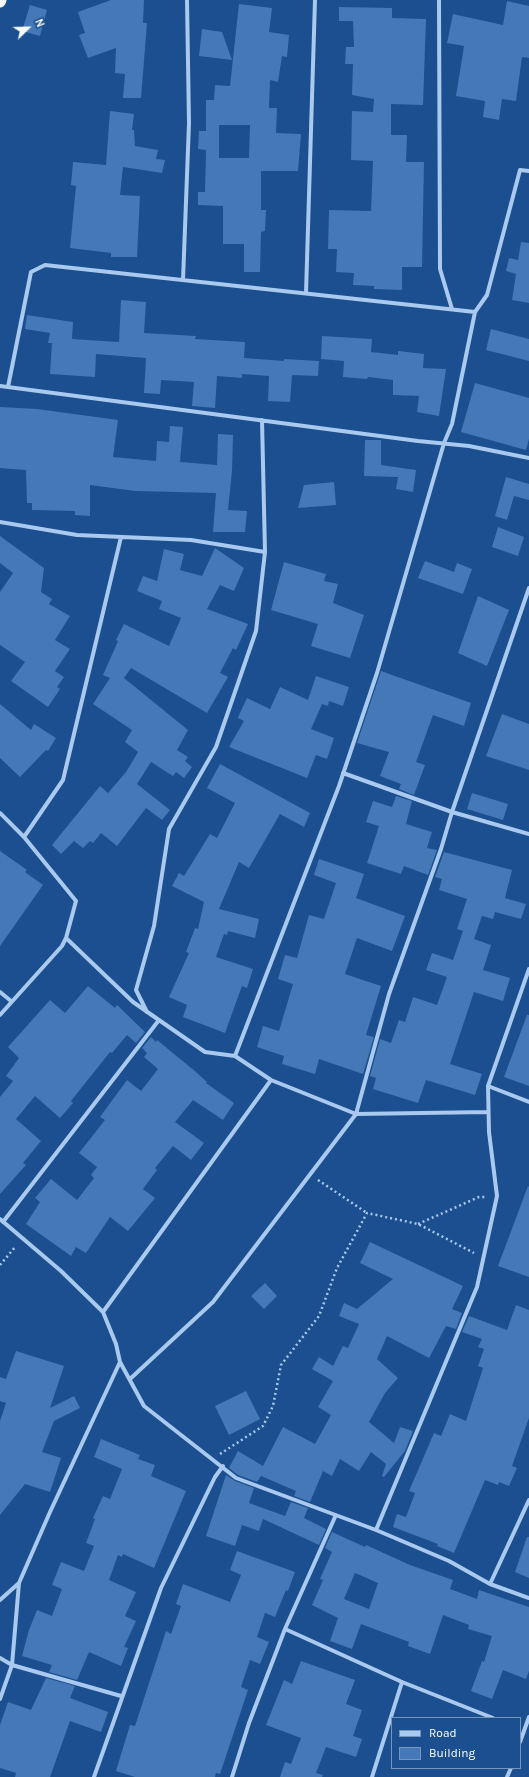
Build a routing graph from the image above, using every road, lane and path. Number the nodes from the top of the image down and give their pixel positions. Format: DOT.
graph roads {
  1 [pos="187,0"];
  2 [pos="315,0"];
  3 [pos="439,0"];
  4 [pos="529,171"];
  5 [pos="183,280"];
  6 [pos="306,293"];
  7 [pos="452,309"];
  8 [pos="475,312"];
  9 [pos="0,386"];
  10 [pos="8,387"];
  11 [pos="262,420"];
  12 [pos="444,443"];
  13 [pos="529,458"];
  14 [pos="0,522"];
  15 [pos="121,537"];
  16 [pos="265,552"];
  17 [pos="529,588"];
  18 [pos="343,773"];
  19 [pos="452,812"];
  20 [pos="0,813"];
  21 [pos="529,834"];
  22 [pos="24,837"];
  23 [pos="66,938"];
  24 [pos="529,969"];
  25 [pos="0,992"];
  26 [pos="11,1001"];
  27 [pos="147,1012"];
  28 [pos="0,1015"];
  29 [pos="159,1020"];
  30 [pos="235,1056"];
  31 [pos="271,1080"];
  32 [pos="488,1086"];
  33 [pos="529,1102"];
  34 [pos="488,1112"];
  35 [pos="356,1114"];
  36 [pos="310,1174"];
  37 [pos="497,1196"];
  38 [pos="367,1213"];
  39 [pos="2,1220"];
  40 [pos="418,1224"];
  41 [pos="23,1238"];
  42 [pos="485,1257"];
  43 [pos="0,1265"];
  44 [pos="103,1312"];
  45 [pos="120,1362"];
  46 [pos="130,1379"];
  47 [pos="213,1459"];
  48 [pos="223,1466"];
  49 [pos="529,1500"];
  50 [pos="335,1516"];
  51 [pos="376,1530"];
  52 [pos="19,1583"];
  53 [pos="490,1584"];
  54 [pos="529,1598"];
  55 [pos="0,1600"];
  56 [pos="285,1629"];
  57 [pos="0,1658"];
  58 [pos="12,1665"];
  59 [pos="402,1682"];
  60 [pos="121,1696"];
  61 [pos="0,1699"];
  62 [pos="490,1717"];
  63 [pos="529,1717"];
  64 [pos="522,1730"];
  65 [pos="94,1777"];
  66 [pos="232,1777"];
  67 [pos="372,1777"];
  1 -- 5 [label="street"];
  2 -- 6 [label="street"];
  3 -- 7 [label="street"];
  4 -- 8 [label="street"];
  5 -- 6 [label="street"];
  5 -- 10 [label="street"];
  6 -- 7 [label="street"];
  7 -- 8 [label="street"];
  8 -- 12 [label="street"];
  9 -- 10 [label="street"];
  10 -- 11 [label="street"];
  11 -- 12 [label="street"];
  11 -- 16 [label="street"];
  12 -- 13 [label="street"];
  12 -- 18 [label="street"];
  14 -- 15 [label="street"];
  15 -- 16 [label="street"];
  15 -- 22 [label="street"];
  16 -- 27 [label="street"];
  17 -- 19 [label="street"];
  18 -- 19 [label="street"];
  18 -- 30 [label="street"];
  19 -- 21 [label="street"];
  19 -- 35 [label="street"];
  20 -- 22 [label="street"];
  22 -- 23 [label="street"];
  23 -- 26 [label="street"];
  23 -- 27 [label="street"];
  24 -- 32 [label="street"];
  25 -- 26 [label="street"];
  26 -- 28 [label="street"];
  27 -- 29 [label="street"];
  29 -- 30 [label="street"];
  29 -- 39 [label="street"];
  30 -- 31 [label="street"];
  31 -- 35 [label="street"];
  31 -- 44 [label="street"];
  32 -- 33 [label="street"];
  32 -- 34 [label="street"];
  34 -- 35 [label="street"];
  34 -- 37 [label="street"];
  35 -- 36 [label="street"];
  36 -- 38 [label="path"];
  36 -- 46 [label="street"];
  37 -- 40 [label="path"];
  37 -- 42 [label="street"];
  38 -- 40 [label="path"];
  38 -- 47 [label="path"];
  39 -- 41 [label="street"];
  40 -- 42 [label="path"];
  41 -- 43 [label="path"];
  41 -- 44 [label="street"];
  42 -- 51 [label="street"];
  44 -- 45 [label="street"];
  45 -- 46 [label="street"];
  45 -- 52 [label="street"];
  46 -- 47 [label="street"];
  47 -- 48 [label="street"];
  48 -- 50 [label="street"];
  48 -- 60 [label="street"];
  49 -- 53 [label="street"];
  50 -- 51 [label="street"];
  50 -- 56 [label="street"];
  51 -- 53 [label="street"];
  52 -- 55 [label="street"];
  52 -- 58 [label="street"];
  53 -- 54 [label="street"];
  56 -- 59 [label="street"];
  56 -- 66 [label="street"];
  57 -- 58 [label="street"];
  58 -- 60 [label="street"];
  58 -- 61 [label="street"];
  59 -- 62 [label="street"];
  59 -- 67 [label="street"];
  60 -- 65 [label="street"];
  63 -- 64 [label="street"];
}
